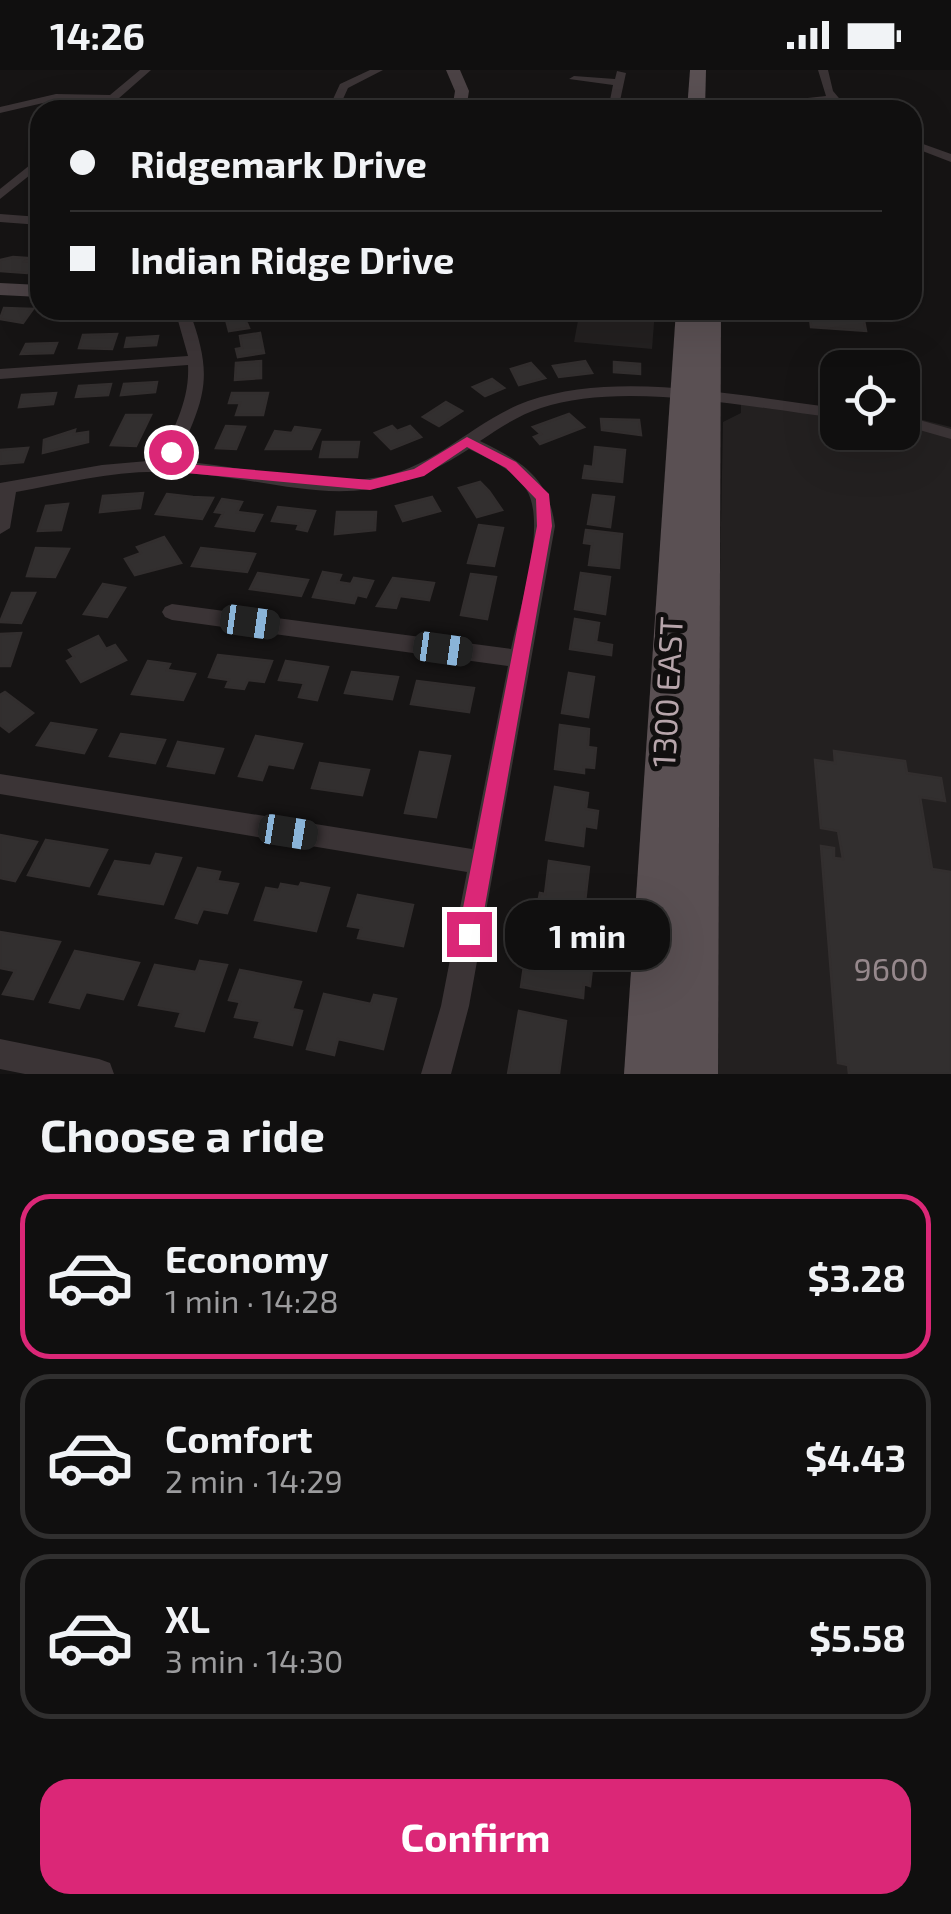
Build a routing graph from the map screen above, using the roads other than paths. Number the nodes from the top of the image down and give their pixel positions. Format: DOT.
graph roads {
  1 [pos="146,70"];
  2 [pos="378,70"];
  3 [pos="453,70"];
  4 [pos="698,70"];
  5 [pos="712,70"];
  6 [pos="822,70"];
  7 [pos="620,76"];
  8 [pos="574,79"];
  9 [pos="114,98"];
  10 [pos="832,99"];
  11 [pos="40,100"];
  12 [pos="112,100"];
  13 [pos="338,100"];
  14 [pos="461,100"];
  15 [pos="696,100"];
  16 [pos="710,100"];
  17 [pos="819,100"];
  18 [pos="30,102"];
  19 [pos="0,110"];
  20 [pos="922,146"];
  21 [pos="951,158"];
  22 [pos="30,170"];
  23 [pos="0,195"];
  24 [pos="0,218"];
  25 [pos="30,220"];
  26 [pos="0,290"];
  27 [pos="30,291"];
  28 [pos="185,320"];
  29 [pos="689,320"];
  30 [pos="707,320"];
  31 [pos="199,360"];
  32 [pos="0,374"];
  33 [pos="695,399"];
  34 [pos="820,411"];
  35 [pos="920,425"];
  36 [pos="951,434"];
  37 [pos="467,441"];
  38 [pos="164,466"];
  39 [pos="4,488"];
  40 [pos="0,528"];
  41 [pos="172,612"];
  42 [pos="520,659"];
  43 [pos="0,784"];
  44 [pos="483,863"];
  45 [pos="0,1054"];
  46 [pos="99,1074"];
  47 [pos="436,1074"];
  48 [pos="648,1074"];
  49 [pos="694,1074"];
  1 -- 9 [label="street"];
  2 -- 13 [label="street"];
  3 -- 14 [label="street"];
  4 -- 15 [label="main road"];
  5 -- 16 [label="main road"];
  6 -- 10 [label="street"];
  7 -- 8 [label="street"];
  9 -- 11 [label="street"];
  9 -- 12 [label="street"];
  10 -- 17 [label="street"];
  18 -- 19 [label="street"];
  20 -- 21 [label="street"];
  22 -- 23 [label="street"];
  24 -- 25 [label="street"];
  26 -- 27 [label="street"];
  28 -- 31 [label="street"];
  29 -- 33 [label="main road, 1300 EAST"];
  30 -- 33 [label="main road, 1300 EAST"];
  31 -- 32 [label="street"];
  31 -- 38 [label="street"];
  33 -- 34 [label="street"];
  33 -- 37 [label="street"];
  33 -- 48 [label="main road, 1300 EAST"];
  33 -- 49 [label="main road, 1300 EAST"];
  35 -- 36 [label="street"];
  37 -- 38 [label="street"];
  37 -- 42 [label="street"];
  38 -- 39 [label="street"];
  39 -- 40 [label="street"];
  41 -- 42 [label="street"];
  42 -- 44 [label="street"];
  43 -- 44 [label="street"];
  44 -- 47 [label="street"];
  45 -- 46 [label="street"];
}
